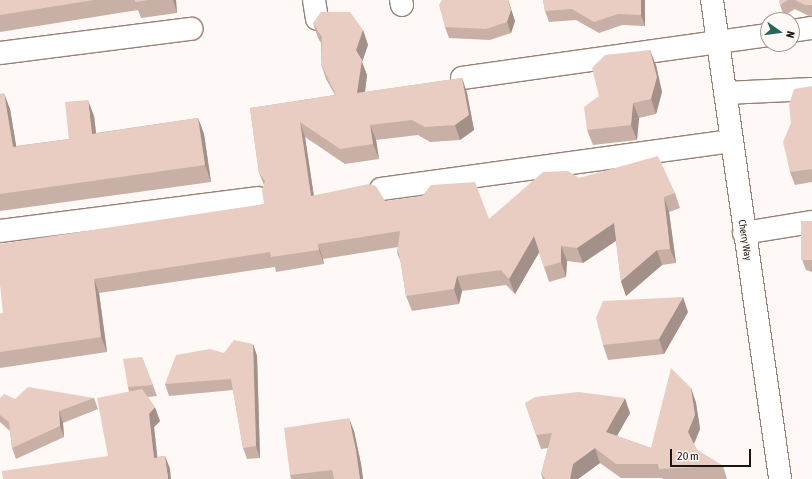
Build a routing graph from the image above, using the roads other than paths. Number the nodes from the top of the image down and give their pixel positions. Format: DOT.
graph roads {
  1 [pos="712,0"];
  2 [pos="812,28"];
  3 [pos="190,29"];
  4 [pos="800,30"];
  5 [pos="760,36"];
  6 [pos="718,42"];
  7 [pos="0,53"];
  8 [pos="462,78"];
  9 [pos="812,89"];
  10 [pos="724,93"];
  11 [pos="730,141"];
  12 [pos="381,190"];
  13 [pos="258,198"];
  14 [pos="812,222"];
  15 [pos="0,231"];
  16 [pos="744,233"];
  17 [pos="780,479"];
  1 -- 6 [label="street, Cherry Way"];
  2 -- 4 [label="street"];
  3 -- 7 [label="street"];
  5 -- 6 [label="street"];
  6 -- 8 [label="street"];
  6 -- 10 [label="street, Cherry Way"];
  9 -- 10 [label="street"];
  10 -- 11 [label="street, Cherry Way"];
  11 -- 12 [label="street"];
  11 -- 16 [label="street, Cherry Way"];
  13 -- 15 [label="street"];
  14 -- 16 [label="street"];
  16 -- 17 [label="street, Cherry Way"];
}
